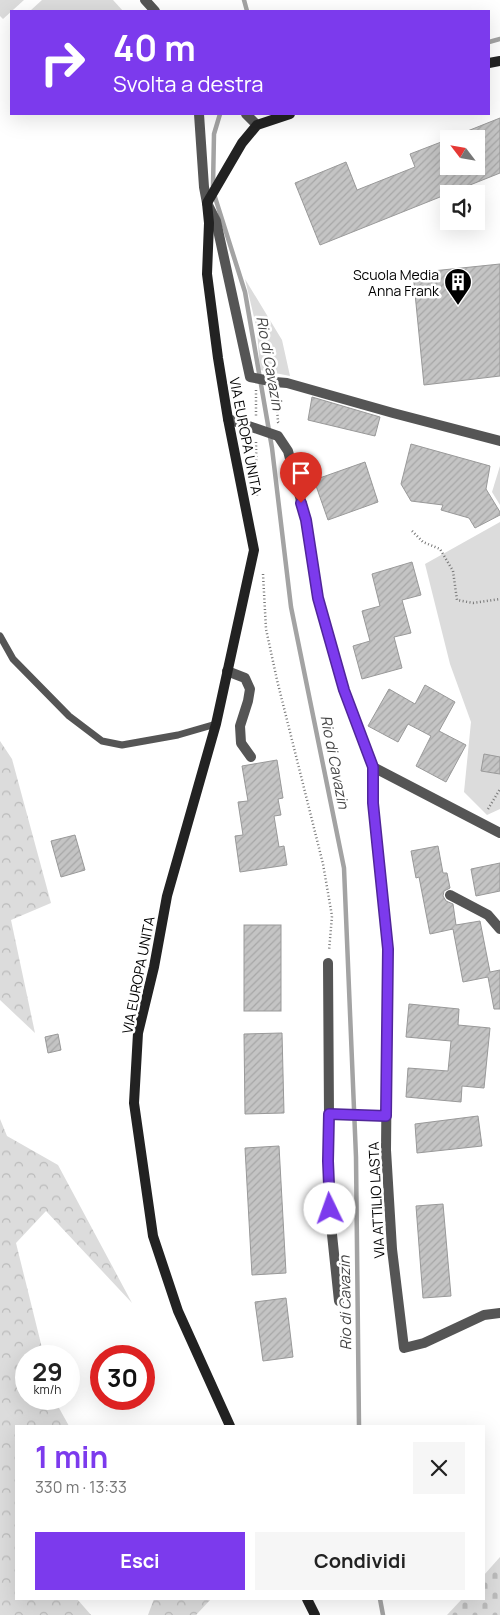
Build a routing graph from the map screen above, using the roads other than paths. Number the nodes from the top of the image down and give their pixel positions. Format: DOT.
graph roads {
  1 [pos="145,0"];
  2 [pos="154,10"];
  3 [pos="199,115"];
  4 [pos="247,115"];
  5 [pos="287,115"];
  6 [pos="258,125"];
  7 [pos="208,203"];
  8 [pos="228,419"];
  9 [pos="500,441"];
  10 [pos="0,636"];
  11 [pos="227,671"];
  12 [pos="216,724"];
  13 [pos="252,757"];
  14 [pos="373,767"];
  15 [pos="500,833"];
  16 [pos="450,895"];
  17 [pos="500,929"];
  18 [pos="328,963"];
  19 [pos="329,1114"];
  20 [pos="386,1116"];
  21 [pos="339,1301"];
  22 [pos="500,1313"];
  23 [pos="230,1425"];
  24 [pos="308,1600"];
  25 [pos="315,1615"];
  1 -- 2 [label="street"];
  3 -- 7 [label="street"];
  4 -- 6 [label="street"];
  5 -- 6 [label="main road"];
  6 -- 7 [label="main road"];
  7 -- 8 [label="main road, VIA EUROPA UNITA"];
  7 -- 9 [label="street"];
  8 -- 11 [label="main road, VIA EUROPA UNITA"];
  8 -- 14 [label="street"];
  10 -- 12 [label="lane"];
  11 -- 12 [label="main road, VIA EUROPA UNITA"];
  11 -- 13 [label="street"];
  12 -- 23 [label="main road, VIA EUROPA UNITA"];
  14 -- 15 [label="street"];
  14 -- 20 [label="street, VIA ATTILIO LASTA"];
  16 -- 17 [label="street"];
  18 -- 19 [label="street"];
  19 -- 20 [label="street"];
  19 -- 21 [label="street"];
  20 -- 22 [label="street, VIA ATTILIO LASTA"];
  24 -- 25 [label="main road"];
}
